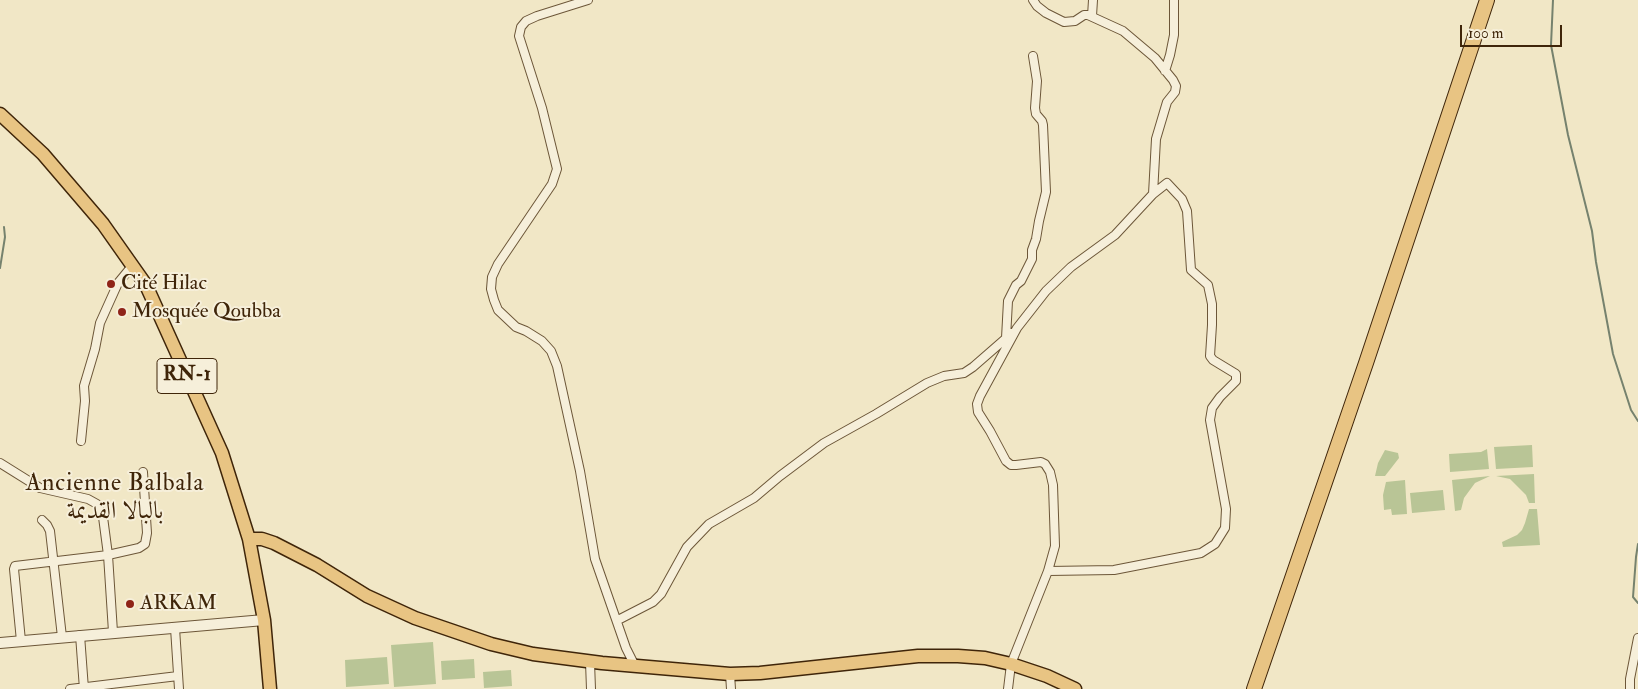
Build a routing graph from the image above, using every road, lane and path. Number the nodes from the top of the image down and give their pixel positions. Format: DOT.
graph roads {
  1 [pos="588,0"];
  2 [pos="1033,0"];
  3 [pos="1092,0"];
  4 [pos="1174,0"];
  5 [pos="1487,0"];
  6 [pos="1092,16"];
  7 [pos="1033,56"];
  8 [pos="1165,71"];
  9 [pos="0,114"];
  10 [pos="1153,194"];
  11 [pos="132,266"];
  12 [pos="1017,328"];
  13 [pos="1006,338"];
  14 [pos="81,441"];
  15 [pos="0,463"];
  16 [pos="143,472"];
  17 [pos="42,520"];
  18 [pos="249,539"];
  19 [pos="108,555"];
  20 [pos="54,561"];
  21 [pos="1048,571"];
  22 [pos="264,620"];
  23 [pos="618,620"];
  24 [pos="175,628"];
  25 [pos="113,632"];
  26 [pos="80,635"];
  27 [pos="62,637"];
  28 [pos="1638,638"];
  29 [pos="21,641"];
  30 [pos="0,642"];
  31 [pos="590,662"];
  32 [pos="1011,664"];
  33 [pos="636,666"];
  34 [pos="730,674"];
  35 [pos="178,676"];
  36 [pos="83,688"];
  37 [pos="70,689"];
  38 [pos="179,689"];
  39 [pos="270,689"];
  40 [pos="591,689"];
  41 [pos="731,689"];
  42 [pos="1008,689"];
  43 [pos="1075,689"];
  44 [pos="1254,689"];
  45 [pos="1630,689"];
  1 -- 23 [label="street"];
  2 -- 6 [label="street"];
  3 -- 6 [label="street"];
  4 -- 8 [label="street"];
  5 -- 44 [label="highway"];
  6 -- 8 [label="street"];
  7 -- 13 [label="street"];
  8 -- 10 [label="street"];
  9 -- 11 [label="main road, RN-1"];
  10 -- 12 [label="street"];
  10 -- 21 [label="street"];
  11 -- 14 [label="street"];
  11 -- 18 [label="main road, RN-1"];
  12 -- 13 [label="street"];
  12 -- 21 [label="street"];
  13 -- 23 [label="street"];
  15 -- 19 [label="street"];
  16 -- 19 [label="street"];
  17 -- 20 [label="street"];
  18 -- 22 [label="main road, RN-1"];
  18 -- 31 [label="main road"];
  19 -- 20 [label="street"];
  19 -- 25 [label="street"];
  20 -- 27 [label="street"];
  20 -- 29 [label="street"];
  21 -- 32 [label="street"];
  22 -- 24 [label="street"];
  22 -- 39 [label="main road, RN-1"];
  23 -- 33 [label="street"];
  24 -- 25 [label="street"];
  24 -- 35 [label="street"];
  25 -- 26 [label="street"];
  26 -- 27 [label="street"];
  26 -- 36 [label="street"];
  27 -- 29 [label="street"];
  28 -- 45 [label="street"];
  29 -- 30 [label="street"];
  31 -- 33 [label="main road"];
  31 -- 40 [label="street"];
  32 -- 34 [label="main road"];
  32 -- 42 [label="street"];
  32 -- 43 [label="main road"];
  33 -- 34 [label="main road"];
  34 -- 41 [label="street"];
  35 -- 36 [label="street"];
  35 -- 38 [label="street"];
  36 -- 37 [label="street"];
}
